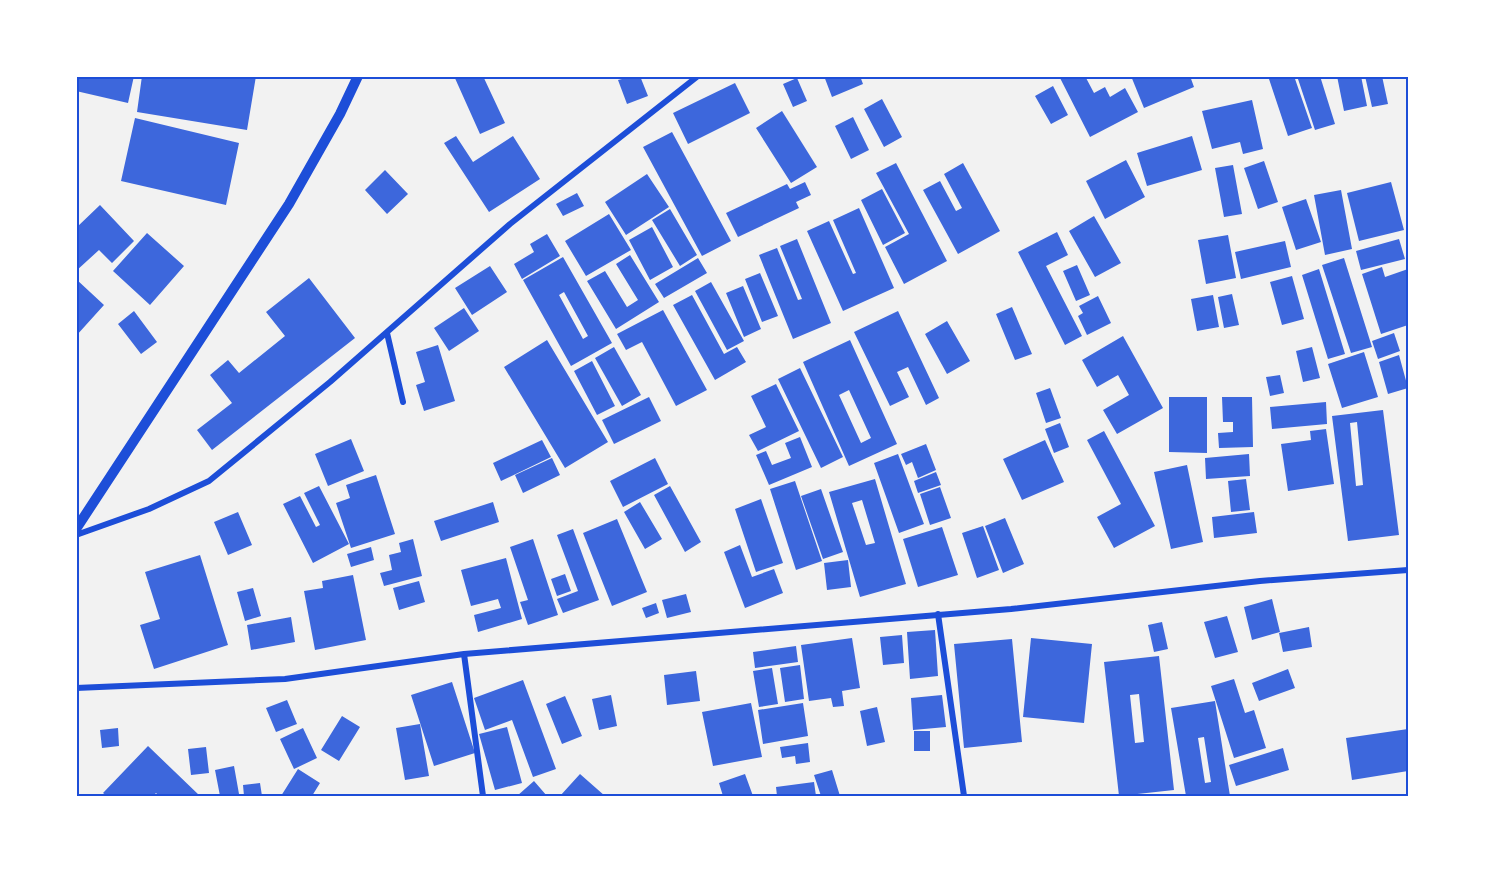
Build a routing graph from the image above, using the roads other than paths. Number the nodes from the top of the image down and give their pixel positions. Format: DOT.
graph roads {
  1 [pos="358,76"];
  2 [pos="698,76"];
  3 [pos="387,333"];
  4 [pos="403,402"];
  5 [pos="76,529"];
  6 [pos="76,535"];
  7 [pos="1408,570"];
  8 [pos="939,614"];
  9 [pos="464,654"];
  10 [pos="76,688"];
  11 [pos="483,796"];
  12 [pos="964,796"];
  1 -- 5 [label="street"];
  2 -- 3 [label="street"];
  3 -- 4 [label="street"];
  3 -- 6 [label="street"];
  7 -- 8 [label="street"];
  8 -- 9 [label="street"];
  8 -- 12 [label="street"];
  9 -- 10 [label="street"];
  9 -- 11 [label="street"];
}
